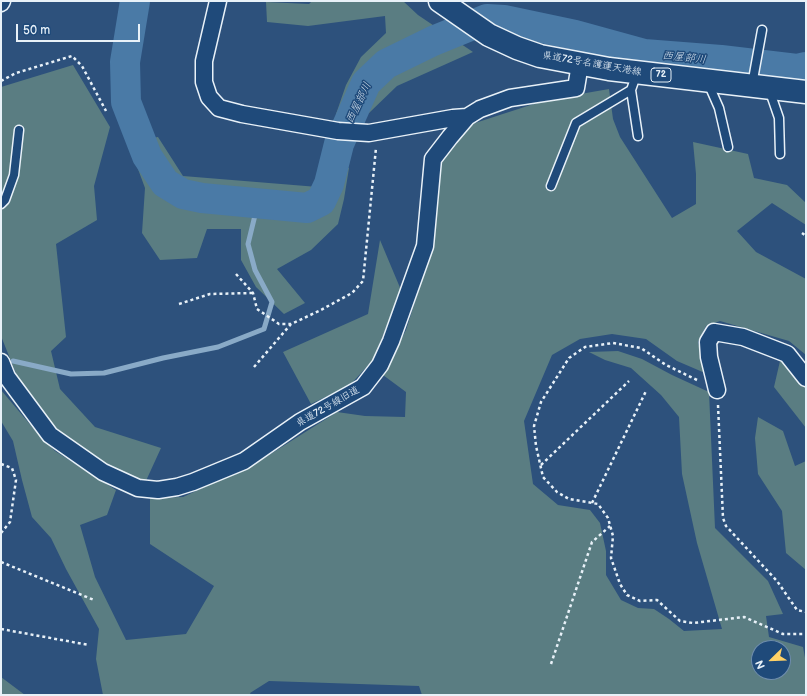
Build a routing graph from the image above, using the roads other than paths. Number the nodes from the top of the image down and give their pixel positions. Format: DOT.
graph roads {
  1 [pos="218,1"];
  2 [pos="440,1"];
  3 [pos="762,30"];
  4 [pos="580,64"];
  5 [pos="634,81"];
  6 [pos="707,81"];
  7 [pos="758,84"];
  8 [pos="806,92"];
  9 [pos="468,117"];
  10 [pos="19,130"];
  11 [pos="638,136"];
  12 [pos="728,147"];
  13 [pos="780,154"];
  14 [pos="552,186"];
  15 [pos="1,204"];
  16 [pos="1,362"];
  17 [pos="806,378"];
  18 [pos="717,390"];
  1 -- 9 [label="street"];
  2 -- 4 [label="main road, 県道72号名護運天港線 / 72"];
  3 -- 7 [label="lane"];
  4 -- 5 [label="main road, 県道72号名護運天港線 / 72"];
  4 -- 9 [label="street, 県道72号線旧道"];
  5 -- 6 [label="main road, 県道72号名護運天港線 / 72"];
  5 -- 11 [label="lane"];
  5 -- 14 [label="lane"];
  6 -- 7 [label="main road, 県道72号名護運天港線 / 72"];
  6 -- 12 [label="lane"];
  7 -- 8 [label="main road, 県道72号名護運天港線 / 72"];
  7 -- 13 [label="lane"];
  9 -- 16 [label="street, 県道72号線旧道"];
  10 -- 15 [label="lane"];
  17 -- 18 [label="street"];
}
